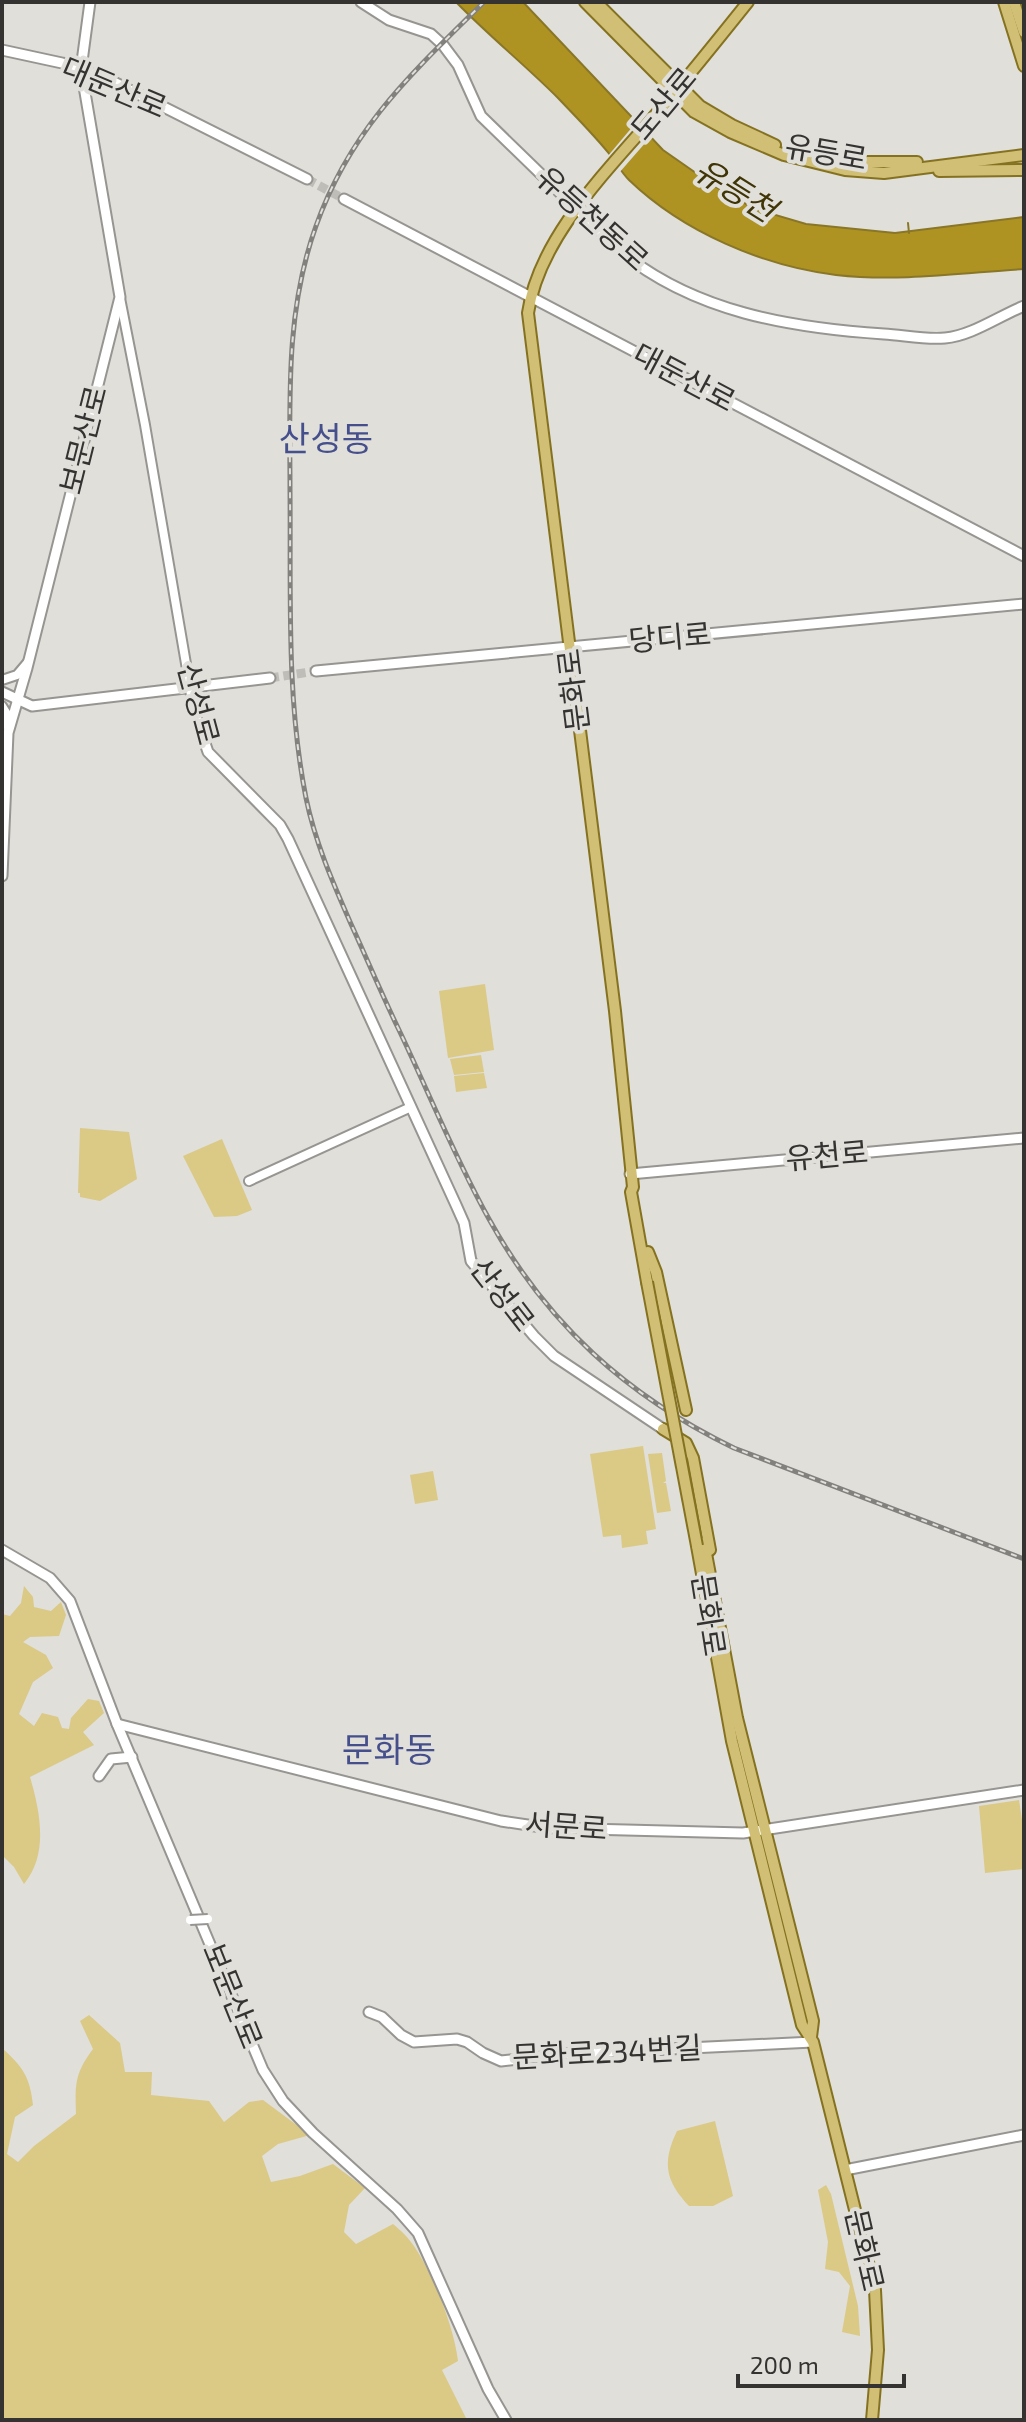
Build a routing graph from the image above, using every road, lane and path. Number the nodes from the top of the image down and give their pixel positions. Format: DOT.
graph roads {
  1 [pos="90,2"];
  2 [pos="361,2"];
  3 [pos="575,2"];
  4 [pos="585,2"];
  5 [pos="599,2"];
  6 [pos="748,2"];
  7 [pos="1004,2"];
  8 [pos="1014,2"];
  9 [pos="1024,32"];
  10 [pos="2,50"];
  11 [pos="646,57"];
  12 [pos="1024,66"];
  13 [pos="81,69"];
  14 [pos="676,92"];
  15 [pos="1001,146"];
  16 [pos="1024,155"];
  17 [pos="996,157"];
  18 [pos="905,170"];
  19 [pos="1024,170"];
  20 [pos="307,179"];
  21 [pos="344,199"];
  22 [pos="578,207"];
  23 [pos="530,296"];
  24 [pos="120,297"];
  25 [pos="1024,300"];
  26 [pos="1024,306"];
  27 [pos="1003,314"];
  28 [pos="1024,556"];
  29 [pos="1024,604"];
  30 [pos="570,647"];
  31 [pos="29,661"];
  32 [pos="316,671"];
  33 [pos="270,678"];
  34 [pos="2,680"];
  35 [pos="190,687"];
  36 [pos="2,692"];
  37 [pos="17,700"];
  38 [pos="2,706"];
  39 [pos="8,733"];
  40 [pos="2,876"];
  41 [pos="411,1107"];
  42 [pos="1024,1138"];
  43 [pos="630,1174"];
  44 [pos="249,1181"];
  45 [pos="646,1255"];
  46 [pos="671,1402"];
  47 [pos="686,1410"];
  48 [pos="663,1429"];
  49 [pos="700,1544"];
  50 [pos="2,1550"];
  51 [pos="700,1564"];
  52 [pos="710,1576"];
  53 [pos="117,1724"];
  54 [pos="132,1757"];
  55 [pos="99,1776"];
  56 [pos="1024,1790"];
  57 [pos="760,1831"];
  58 [pos="208,1919"];
  59 [pos="190,1920"];
  60 [pos="366,2010"];
  61 [pos="812,2040"];
  62 [pos="1024,2135"];
  63 [pos="845,2170"];
  64 [pos="506,2420"];
  65 [pos="872,2420"];
  1 -- 13 [label="main road, 보문산로"];
  2 -- 22 [label="main road, 유등천동로"];
  3 -- 11 [label="main road"];
  4 -- 11 [label="main road"];
  5 -- 11 [label="main road"];
  6 -- 14 [label="main road, 도산로"];
  7 -- 12 [label="main road"];
  8 -- 9 [label="main road"];
  10 -- 13 [label="main road, 대둔산로"];
  11 -- 14 [label="main road, 유등로"];
  13 -- 20 [label="main road, 대둔산로"];
  13 -- 24 [label="main road, 보문산로"];
  14 -- 17 [label="main road, 유등로"];
  14 -- 18 [label="main road, 유등로"];
  14 -- 22 [label="main road, 도산로"];
  15 -- 17 [label="main road"];
  16 -- 17 [label="main road"];
  17 -- 18 [label="main road"];
  18 -- 19 [label="main road"];
  21 -- 23 [label="main road, 대둔산로"];
  22 -- 23 [label="main road, 문화로"];
  22 -- 27 [label="main road, 유등천동로"];
  23 -- 28 [label="main road, 대둔산로"];
  23 -- 30 [label="main road, 문화로"];
  24 -- 31 [label="main road, 보문산로"];
  24 -- 35 [label="street, 산성로"];
  25 -- 27 [label="main road"];
  26 -- 27 [label="main road, 유등천동로"];
  29 -- 30 [label="main road, 당디로"];
  30 -- 32 [label="main road, 당디로"];
  30 -- 43 [label="main road, 문화로"];
  31 -- 34 [label="street"];
  31 -- 37 [label="main road, 보문산로"];
  33 -- 35 [label="main road"];
  35 -- 37 [label="main road"];
  35 -- 41 [label="main road, 산성로"];
  36 -- 37 [label="main road"];
  37 -- 39 [label="main road, 보문산로"];
  38 -- 39 [label="street"];
  39 -- 40 [label="main road, 보문산로"];
  41 -- 44 [label="street"];
  41 -- 48 [label="main road, 산성로"];
  42 -- 43 [label="main road, 유천로"];
  43 -- 45 [label="main road, 문화로"];
  45 -- 46 [label="main road"];
  45 -- 47 [label="main road"];
  45 -- 49 [label="main road, 문화로"];
  48 -- 51 [label="main road"];
  48 -- 52 [label="main road"];
  49 -- 51 [label="main road, 문화로"];
  49 -- 52 [label="main road, 문화로"];
  50 -- 53 [label="main road, 보문산로"];
  51 -- 57 [label="main road, 문화로"];
  52 -- 57 [label="main road, 문화로"];
  53 -- 54 [label="main road, 보문산로"];
  53 -- 57 [label="main road, 서문로"];
  54 -- 55 [label="main road"];
  54 -- 64 [label="main road, 보문산로"];
  56 -- 57 [label="main road, 서문로"];
  57 -- 61 [label="main road, 문화로"];
  58 -- 59 [label="street, bridge"];
  60 -- 61 [label="main road, 문화로234번길"];
  61 -- 63 [label="main road, 문화로"];
  62 -- 63 [label="main road"];
  63 -- 65 [label="main road, 문화로"];
}
